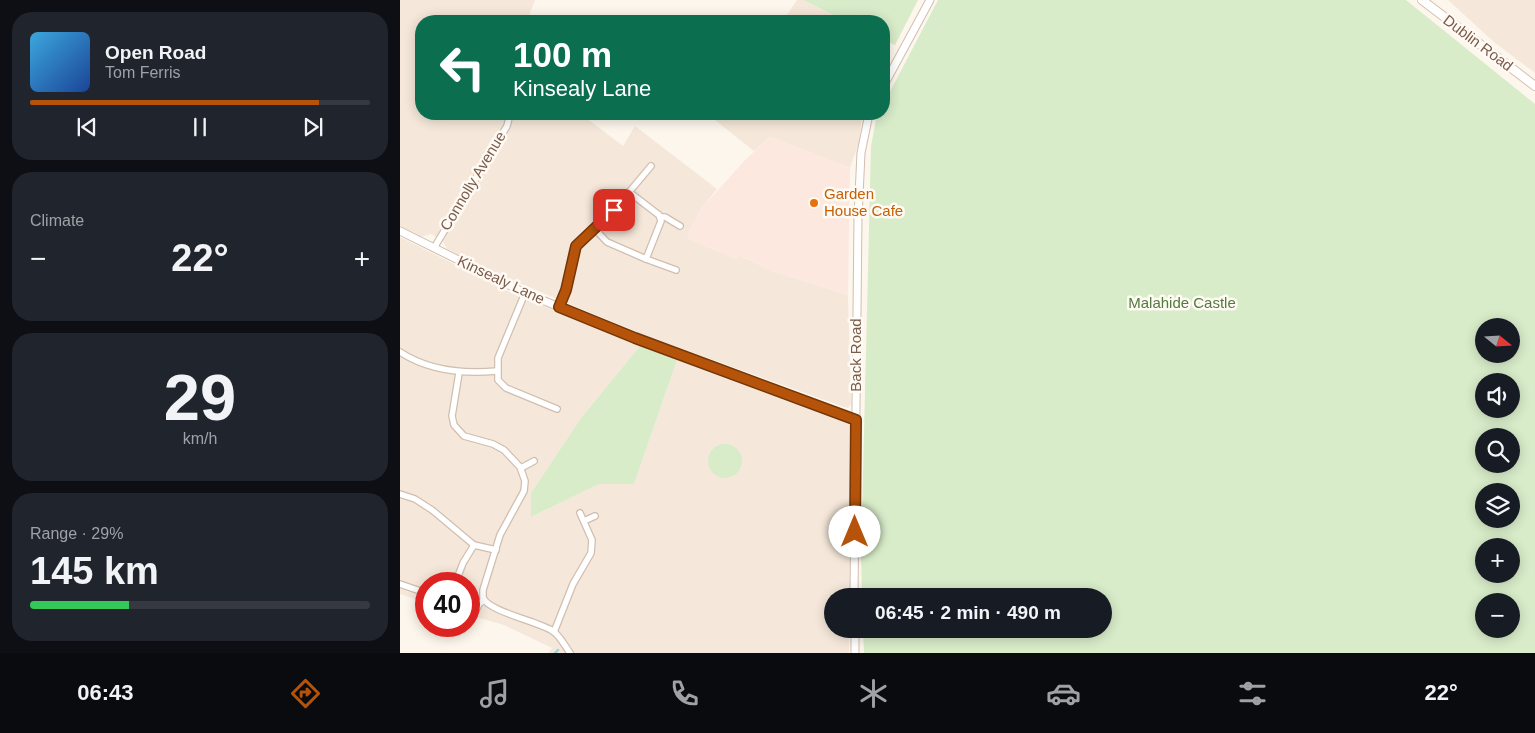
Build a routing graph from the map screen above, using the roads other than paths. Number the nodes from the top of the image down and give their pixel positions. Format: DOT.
graph roads {
  1 [pos="930,0"];
  2 [pos="1422,0"];
  3 [pos="890,74"];
  4 [pos="1535,86"];
  5 [pos="508,120"];
  6 [pos="868,120"];
  7 [pos="651,166"];
  8 [pos="619,203"];
  9 [pos="660,218"];
  10 [pos="680,226"];
  11 [pos="594,228"];
  12 [pos="400,232"];
  13 [pos="434,248"];
  14 [pos="646,259"];
  15 [pos="676,270"];
  16 [pos="526,293"];
  17 [pos="559,307"];
  18 [pos="400,352"];
  19 [pos="497,371"];
  20 [pos="460,372"];
  21 [pos="557,408"];
  22 [pos="856,420"];
  23 [pos="534,461"];
  24 [pos="521,468"];
  25 [pos="400,494"];
  26 [pos="580,513"];
  27 [pos="595,516"];
  28 [pos="584,521"];
  29 [pos="474,545"];
  30 [pos="496,550"];
  31 [pos="460,572"];
  32 [pos="400,584"];
  33 [pos="854,588"];
  34 [pos="415,590"];
  35 [pos="484,600"];
  36 [pos="480,603"];
  37 [pos="554,632"];
  38 [pos="855,638"];
  39 [pos="570,653"];
  40 [pos="855,653"];
  1 -- 3 [label="street"];
  2 -- 4 [label="main road, Dublin Road"];
  5 -- 13 [label="street, Connolly Avenue"];
  6 -- 22 [label="street, Back Road"];
  7 -- 9 [label="street"];
  8 -- 11 [label="street"];
  9 -- 10 [label="street"];
  9 -- 14 [label="street"];
  11 -- 14 [label="street"];
  11 -- 17 [label="street"];
  12 -- 13 [label="street, Kinsealy Lane"];
  13 -- 16 [label="street, Kinsealy Lane"];
  14 -- 15 [label="street"];
  16 -- 17 [label="street, Kinsealy Lane"];
  16 -- 19 [label="street"];
  17 -- 22 [label="street, Kinsealy Lane"];
  18 -- 20 [label="street"];
  19 -- 20 [label="street"];
  19 -- 21 [label="street"];
  20 -- 24 [label="street"];
  22 -- 33 [label="street, Back Road"];
  23 -- 24 [label="street"];
  24 -- 30 [label="street"];
  25 -- 29 [label="street"];
  26 -- 28 [label="street"];
  27 -- 28 [label="street"];
  28 -- 37 [label="street"];
  29 -- 30 [label="street"];
  29 -- 31 [label="street"];
  30 -- 35 [label="street"];
  32 -- 34 [label="street"];
  35 -- 36 [label="street"];
  35 -- 37 [label="street"];
  37 -- 39 [label="street"];
  38 -- 40 [label="street"];
}
